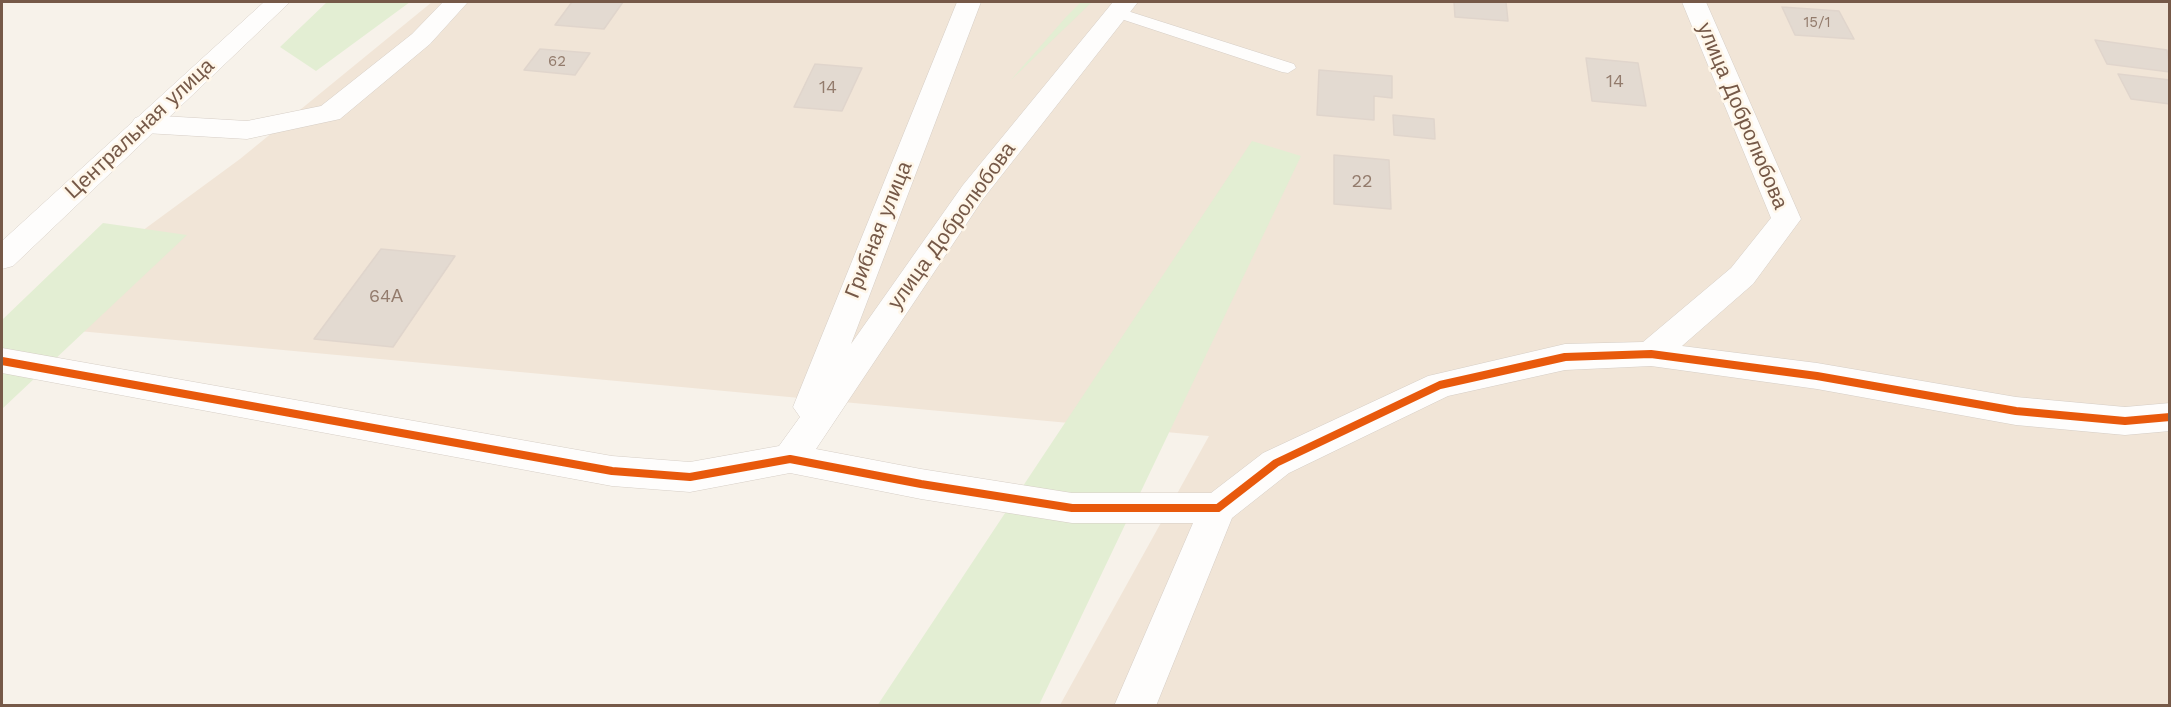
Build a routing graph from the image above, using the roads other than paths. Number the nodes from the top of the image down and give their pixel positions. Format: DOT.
graph roads {
  1 [pos="278,2"];
  2 [pos="456,2"];
  3 [pos="969,2"];
  4 [pos="1694,2"];
  5 [pos="1121,7"];
  6 [pos="1288,68"];
  7 [pos="145,124"];
  8 [pos="2,258"];
  9 [pos="1650,354"];
  10 [pos="2,361"];
  11 [pos="2169,417"];
  12 [pos="789,459"];
  13 [pos="1218,508"];
  14 [pos="1135,705"];
  1 -- 7 [label="street, Центральная улица"];
  2 -- 7 [label="street"];
  3 -- 12 [label="street, Грибная улица"];
  4 -- 9 [label="street, улица Добролюбова"];
  5 -- 6 [label="lane"];
  5 -- 12 [label="street, улица Добролюбова"];
  7 -- 8 [label="street, Центральная улица"];
  9 -- 11 [label="street"];
  9 -- 13 [label="street"];
  10 -- 12 [label="street"];
  12 -- 13 [label="street"];
  13 -- 14 [label="street"];
}
